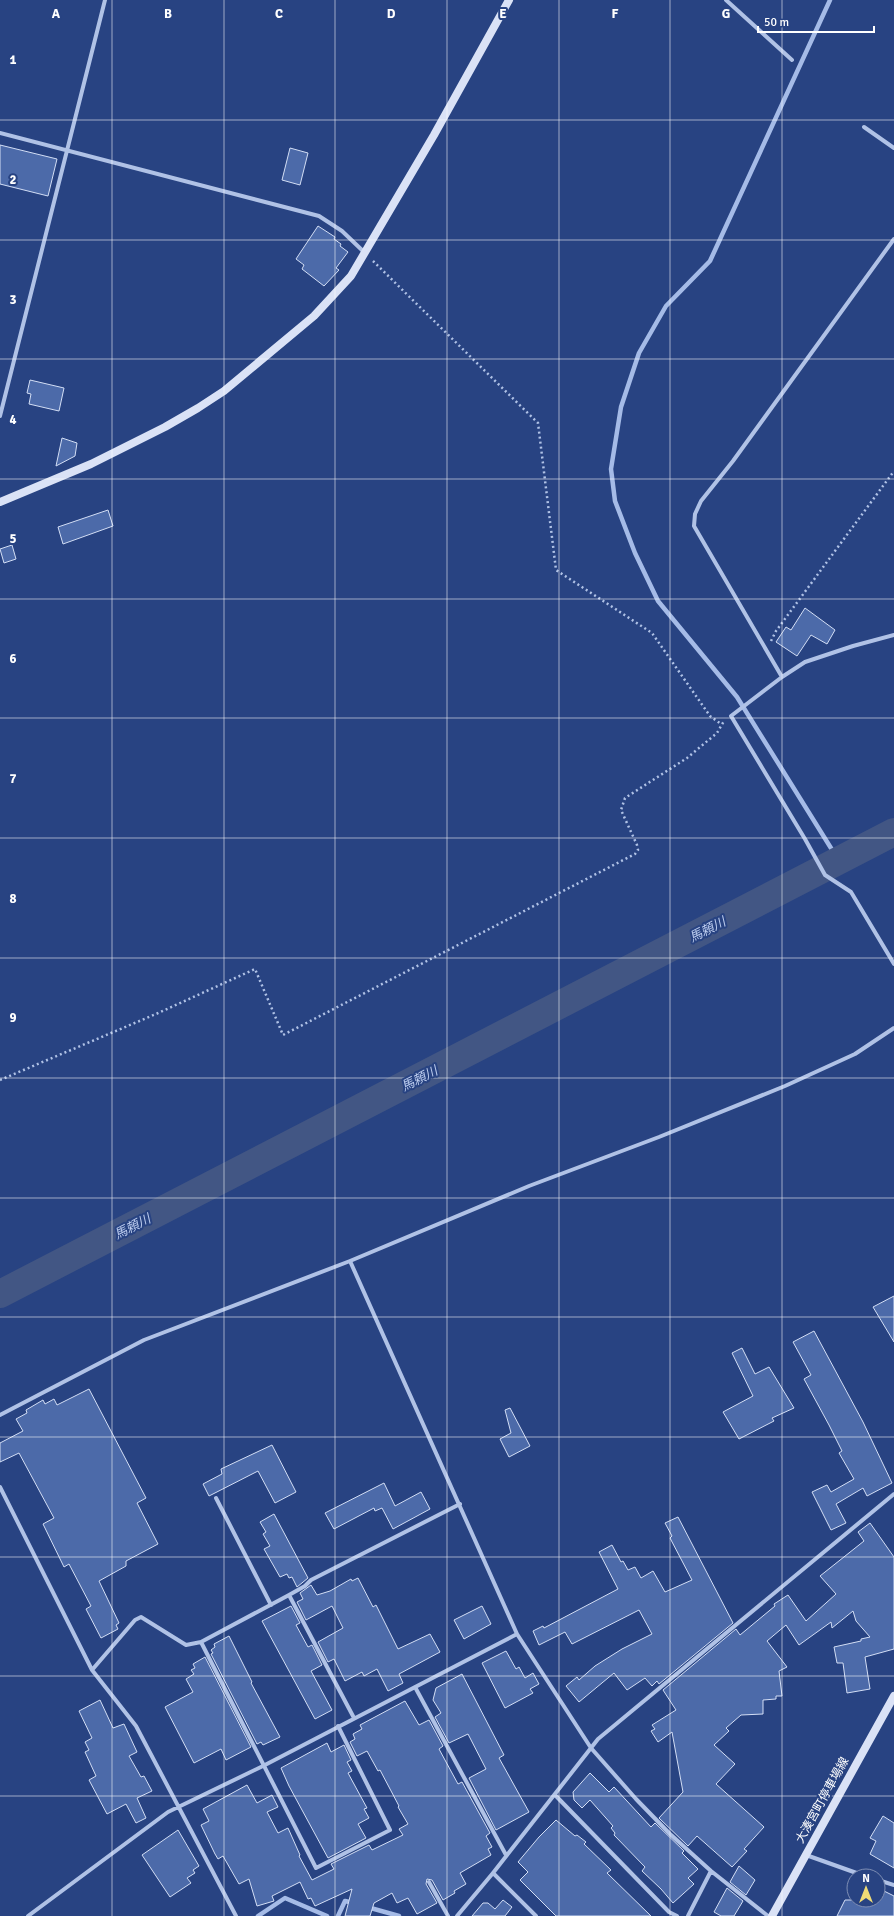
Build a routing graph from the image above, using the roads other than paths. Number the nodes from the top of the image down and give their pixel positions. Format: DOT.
graph roads {
  1 [pos="105,0"];
  2 [pos="509,0"];
  3 [pos="726,0"];
  4 [pos="792,60"];
  5 [pos="864,127"];
  6 [pos="0,133"];
  7 [pos="894,148"];
  8 [pos="66,150"];
  9 [pos="894,239"];
  10 [pos="364,252"];
  11 [pos="0,416"];
  12 [pos="0,502"];
  13 [pos="894,635"];
  14 [pos="782,677"];
  15 [pos="894,964"];
  16 [pos="894,1028"];
  17 [pos="350,1261"];
  18 [pos="0,1416"];
  19 [pos="0,1488"];
  20 [pos="894,1494"];
  21 [pos="216,1498"];
  22 [pos="460,1504"];
  23 [pos="289,1595"];
  24 [pos="271,1605"];
  25 [pos="517,1634"];
  26 [pos="201,1642"];
  27 [pos="92,1670"];
  28 [pos="415,1687"];
  29 [pos="894,1696"];
  30 [pos="354,1718"];
  31 [pos="338,1726"];
  32 [pos="591,1748"];
  33 [pos="263,1766"];
  34 [pos="555,1795"];
  35 [pos="178,1808"];
  36 [pos="506,1855"];
  37 [pos="806,1855"];
  38 [pos="846,1869"];
  39 [pos="711,1872"];
  40 [pos="493,1873"];
  41 [pos="429,1882"];
  42 [pos="28,1916"];
  43 [pos="236,1916"];
  44 [pos="448,1916"];
  45 [pos="457,1916"];
  46 [pos="536,1916"];
  47 [pos="677,1916"];
  48 [pos="688,1916"];
  49 [pos="768,1916"];
  50 [pos="772,1916"];
  1 -- 8 [label="street"];
  2 -- 10 [label="street"];
  3 -- 4 [label="street"];
  5 -- 7 [label="street"];
  6 -- 8 [label="street"];
  8 -- 10 [label="street"];
  8 -- 11 [label="street"];
  9 -- 14 [label="street"];
  10 -- 12 [label="street"];
  13 -- 14 [label="street"];
  14 -- 15 [label="street"];
  16 -- 17 [label="street"];
  17 -- 18 [label="street"];
  17 -- 22 [label="street"];
  19 -- 27 [label="street"];
  20 -- 32 [label="street"];
  21 -- 24 [label="street"];
  22 -- 23 [label="street"];
  22 -- 25 [label="street"];
  23 -- 24 [label="street"];
  23 -- 30 [label="street"];
  24 -- 26 [label="street"];
  25 -- 28 [label="street"];
  25 -- 32 [label="street"];
  26 -- 27 [label="street"];
  26 -- 33 [label="street"];
  27 -- 35 [label="street"];
  28 -- 30 [label="street"];
  28 -- 36 [label="street"];
  29 -- 37 [label="street, 大湊宮町停車場線"];
  30 -- 31 [label="street"];
  31 -- 33 [label="street"];
  31 -- 33 [label="street"];
  32 -- 34 [label="street"];
  32 -- 39 [label="street"];
  33 -- 35 [label="street"];
  34 -- 36 [label="street"];
  34 -- 47 [label="street"];
  35 -- 42 [label="street"];
  35 -- 43 [label="street"];
  36 -- 40 [label="street"];
  37 -- 38 [label="street"];
  37 -- 50 [label="street, 大湊宮町停車場線"];
  39 -- 48 [label="street"];
  39 -- 49 [label="street"];
  40 -- 45 [label="street"];
  40 -- 46 [label="street"];
  41 -- 44 [label="street"];
}
